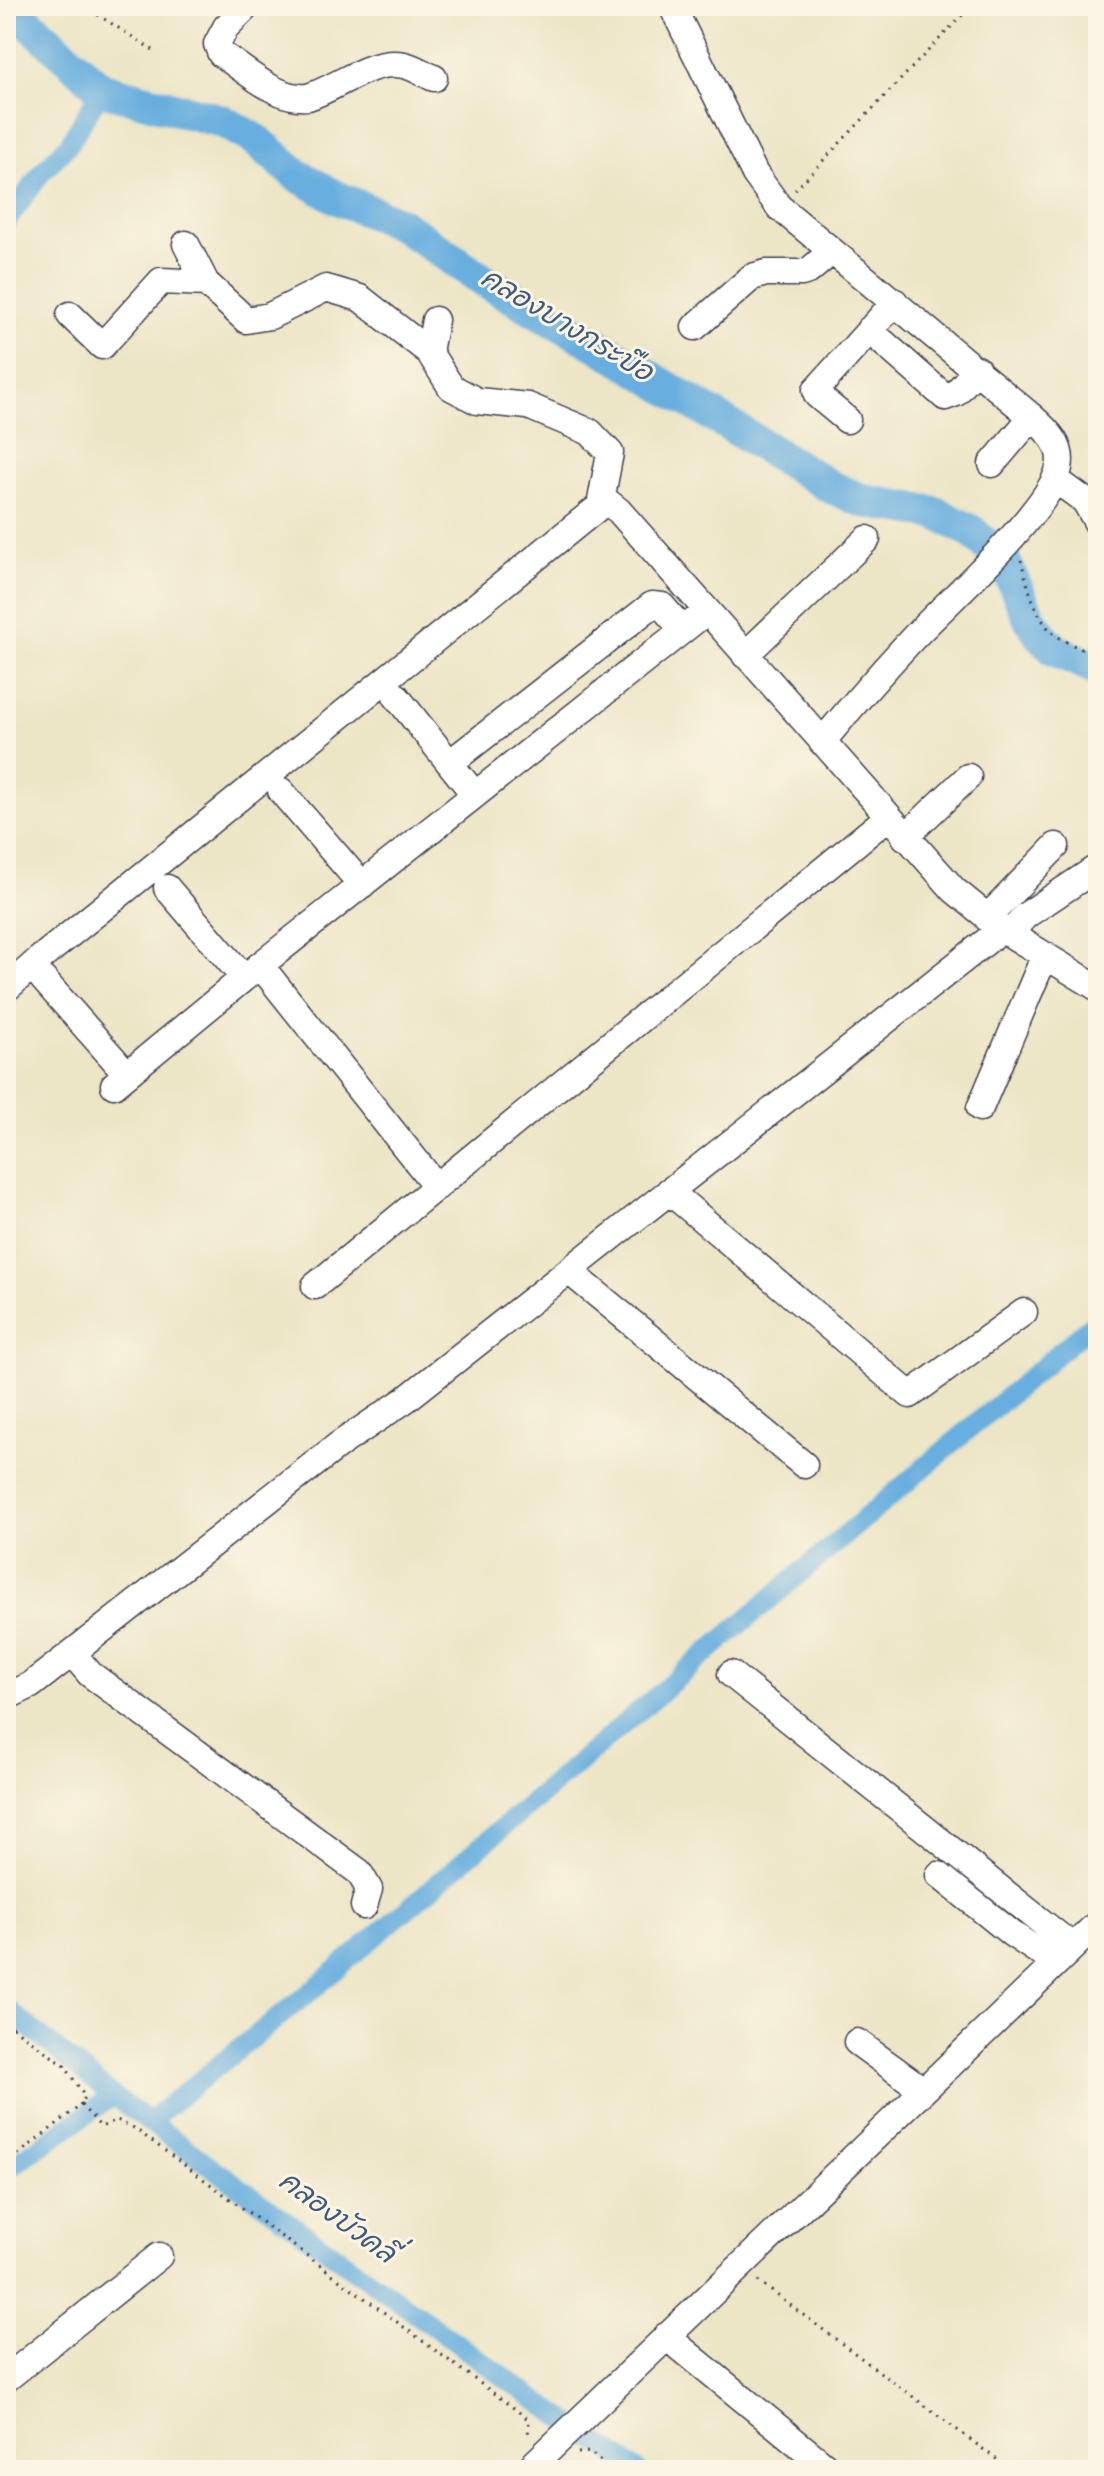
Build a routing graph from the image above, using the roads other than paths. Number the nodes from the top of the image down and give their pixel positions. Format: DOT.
graph roads {
  1 [pos="247,6"];
  2 [pos="672,6"];
  3 [pos="434,78"];
  4 [pos="186,244"];
  5 [pos="832,251"];
  6 [pos="206,283"];
  7 [pos="895,302"];
  8 [pos="70,315"];
  9 [pos="435,320"];
  10 [pos="695,327"];
  11 [pos="869,330"];
  12 [pos="429,352"];
  13 [pos="977,369"];
  14 [pos="1032,417"];
  15 [pos="847,420"];
  16 [pos="992,464"];
  17 [pos="1055,479"];
  18 [pos="600,506"];
  19 [pos="1098,524"];
  20 [pos="867,539"];
  21 [pos="707,611"];
  22 [pos="683,630"];
  23 [pos="745,655"];
  24 [pos="396,696"];
  25 [pos="822,742"];
  26 [pos="450,763"];
  27 [pos="968,777"];
  28 [pos="281,791"];
  29 [pos="475,795"];
  30 [pos="897,827"];
  31 [pos="1056,846"];
  32 [pos="1098,867"];
  33 [pos="362,885"];
  34 [pos="167,888"];
  35 [pos="1000,927"];
  36 [pos="1045,955"];
  37 [pos="252,972"];
  38 [pos="43,979"];
  39 [pos="1098,988"];
  40 [pos="6,989"];
  41 [pos="980,1108"];
  42 [pos="437,1187"];
  43 [pos="669,1191"];
  44 [pos="569,1271"];
  45 [pos="315,1286"];
  46 [pos="1024,1312"];
  47 [pos="804,1465"];
  48 [pos="72,1653"];
  49 [pos="731,1674"];
  50 [pos="6,1697"];
  51 [pos="939,1875"];
  52 [pos="364,1906"];
  53 [pos="1098,1923"];
  54 [pos="1065,1955"];
  55 [pos="857,2042"];
  56 [pos="923,2090"];
  57 [pos="159,2256"];
  58 [pos="666,2336"];
  59 [pos="6,2379"];
  60 [pos="533,2456"];
  61 [pos="830,2470"];
  1 -- 3 [label="street"];
  2 -- 5 [label="street"];
  4 -- 6 [label="street"];
  5 -- 7 [label="street"];
  5 -- 10 [label="street"];
  6 -- 8 [label="street"];
  6 -- 12 [label="street"];
  7 -- 11 [label="street"];
  7 -- 13 [label="street"];
  9 -- 12 [label="street"];
  11 -- 13 [label="street"];
  11 -- 15 [label="street"];
  12 -- 18 [label="street"];
  13 -- 14 [label="street"];
  14 -- 16 [label="street"];
  14 -- 17 [label="street"];
  17 -- 19 [label="street"];
  17 -- 25 [label="street"];
  18 -- 21 [label="street"];
  18 -- 40 [label="street"];
  20 -- 23 [label="street"];
  21 -- 22 [label="street"];
  21 -- 23 [label="street"];
  22 -- 26 [label="street"];
  22 -- 29 [label="street"];
  23 -- 25 [label="street"];
  24 -- 26 [label="street"];
  25 -- 30 [label="street"];
  26 -- 29 [label="street"];
  27 -- 30 [label="street"];
  28 -- 33 [label="street"];
  29 -- 33 [label="street"];
  30 -- 35 [label="street"];
  30 -- 42 [label="street"];
  31 -- 35 [label="street"];
  32 -- 35 [label="street"];
  33 -- 37 [label="street"];
  34 -- 37 [label="street"];
  35 -- 36 [label="street"];
  35 -- 43 [label="street"];
  36 -- 39 [label="street"];
  36 -- 41 [label="street"];
  37 -- 38 [label="street"];
  37 -- 42 [label="street"];
  42 -- 45 [label="street"];
  43 -- 44 [label="street"];
  43 -- 46 [label="street"];
  44 -- 47 [label="street"];
  44 -- 48 [label="street"];
  48 -- 50 [label="street"];
  48 -- 52 [label="street"];
  49 -- 54 [label="street"];
  51 -- 54 [label="street"];
  53 -- 54 [label="street"];
  54 -- 56 [label="street"];
  55 -- 56 [label="street"];
  56 -- 58 [label="street"];
  57 -- 59 [label="street"];
  58 -- 60 [label="street"];
  58 -- 61 [label="street"];
}
